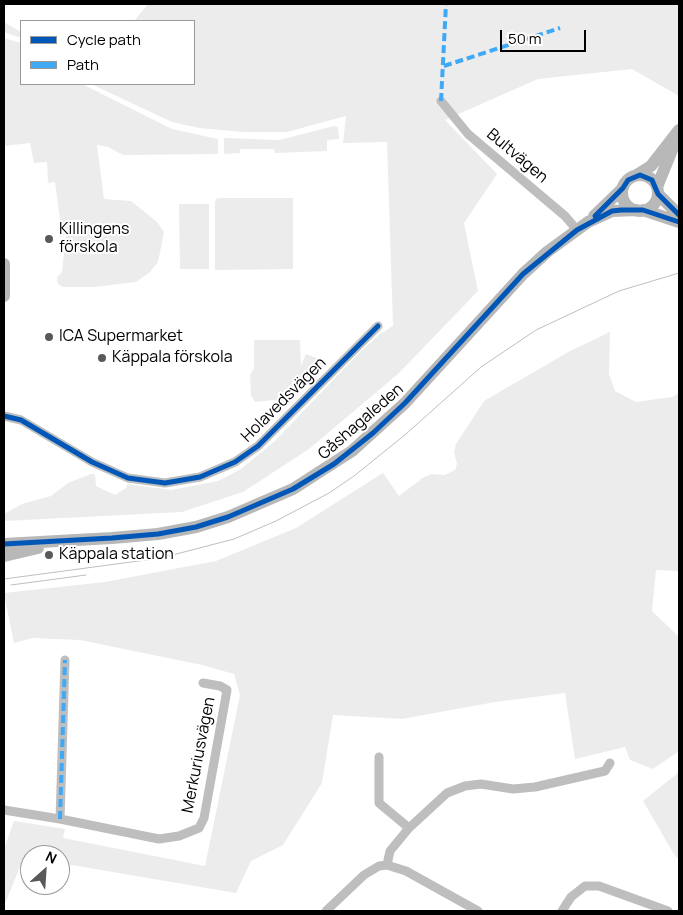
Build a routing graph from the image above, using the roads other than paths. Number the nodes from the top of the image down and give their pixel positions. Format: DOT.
graph roads {
  1 [pos="441,101"];
  2 [pos="679,130"];
  3 [pos="679,137"];
  4 [pos="632,177"];
  5 [pos="623,188"];
  6 [pos="657,190"];
  7 [pos="640,210"];
  8 [pos="679,215"];
  9 [pos="679,222"];
  10 [pos="582,226"];
  11 [pos="4,264"];
  12 [pos="4,296"];
  13 [pos="378,326"];
  14 [pos="4,416"];
  15 [pos="64,541"];
  16 [pos="4,544"];
  17 [pos="4,556"];
  18 [pos="65,660"];
  19 [pos="203,683"];
  20 [pos="379,758"];
  21 [pos="610,764"];
  22 [pos="4,810"];
  23 [pos="60,819"];
  24 [pos="409,828"];
  25 [pos="387,864"];
  26 [pos="326,911"];
  27 [pos="478,911"];
  28 [pos="562,911"];
  29 [pos="668,911"];
  1 -- 10 [label="street, Bultvägen"];
  2 -- 4 [label="main road"];
  3 -- 6 [label="main road"];
  4 -- 5 [label="main road"];
  4 -- 6 [label="main road"];
  5 -- 7 [label="main road"];
  5 -- 10 [label="main road, Gåshagaleden"];
  6 -- 7 [label="main road"];
  6 -- 8 [label="main road"];
  7 -- 9 [label="main road"];
  7 -- 10 [label="main road, Gåshagaleden"];
  10 -- 15 [label="main road, Gåshagaleden"];
  11 -- 12 [label="main road"];
  13 -- 14 [label="street, Holavedsvägen"];
  15 -- 16 [label="main road, Gåshagaleden"];
  15 -- 17 [label="main road, Gåshagaleden"];
  18 -- 23 [label="street"];
  19 -- 23 [label="street, Merkuriusvägen"];
  20 -- 24 [label="street"];
  21 -- 24 [label="street"];
  22 -- 23 [label="street, Merkuriusvägen"];
  24 -- 25 [label="street"];
  25 -- 26 [label="street"];
  25 -- 27 [label="street"];
  28 -- 29 [label="street"];
}
